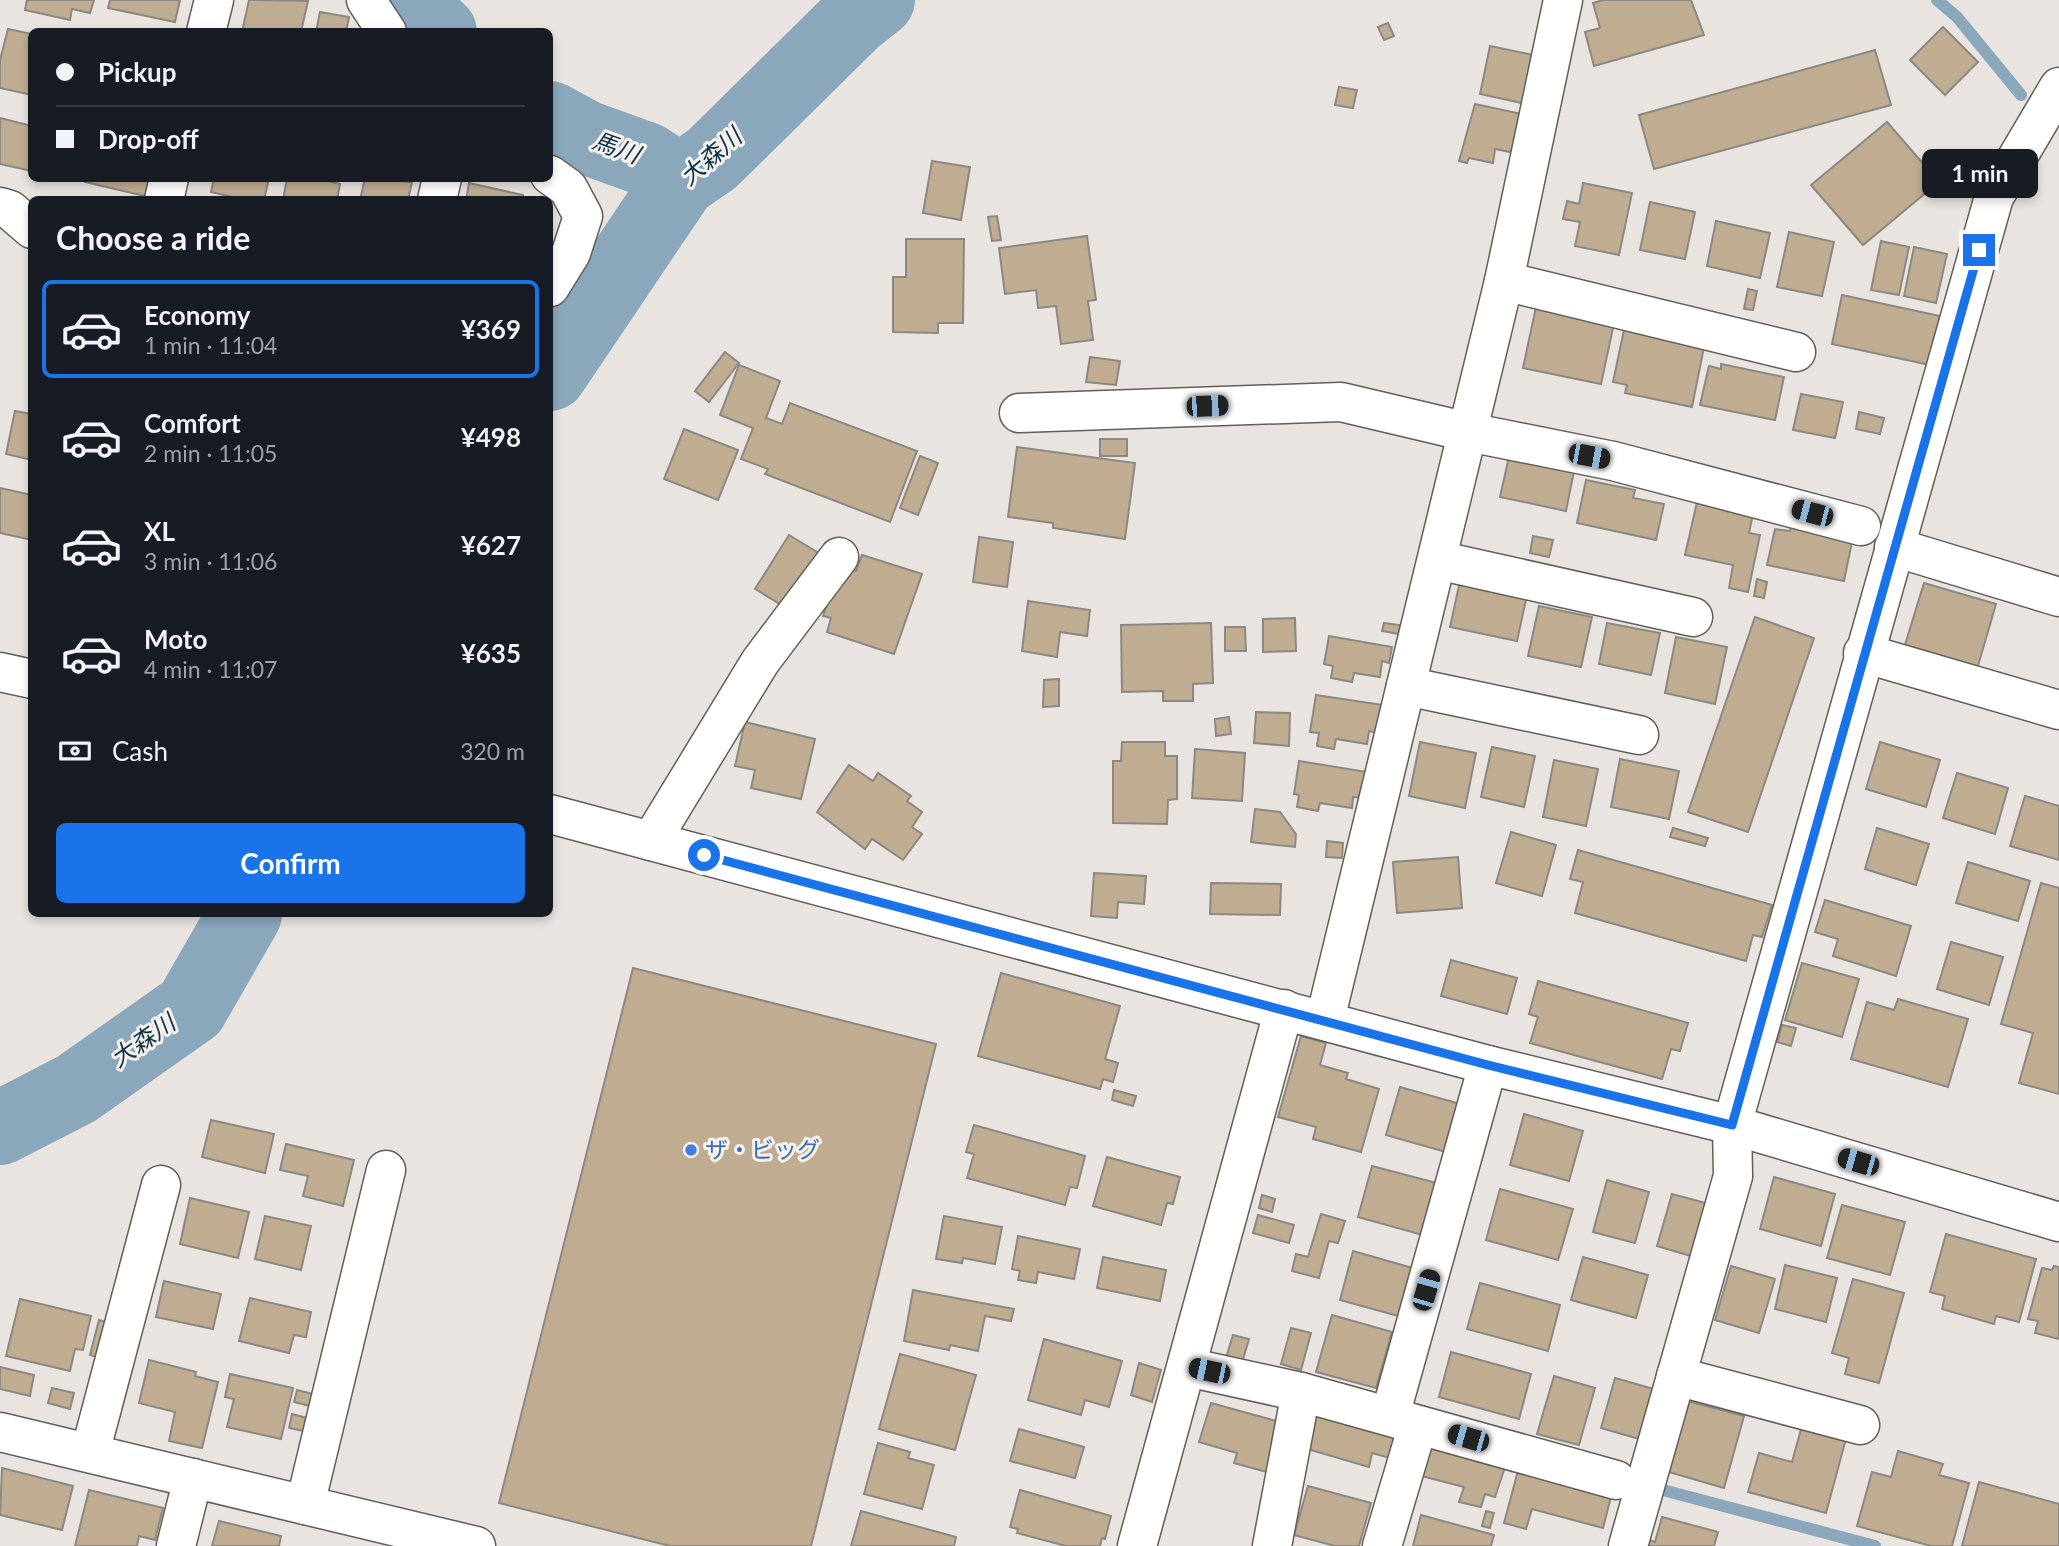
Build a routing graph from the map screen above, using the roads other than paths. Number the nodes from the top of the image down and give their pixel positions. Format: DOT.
graph roads {
  1 [pos="214,0"];
  2 [pos="366,0"];
  3 [pos="1563,0"];
  4 [pos="207,28"];
  5 [pos="384,28"];
  6 [pos="2059,87"];
  7 [pos="553,177"];
  8 [pos="0,207"];
  9 [pos="28,225"];
  10 [pos="1504,281"];
  11 [pos="553,282"];
  12 [pos="1796,352"];
  13 [pos="1018,413"];
  14 [pos="1468,432"];
  15 [pos="1861,526"];
  16 [pos="1894,547"];
  17 [pos="839,557"];
  18 [pos="1437,560"];
  19 [pos="2059,597"];
  20 [pos="1693,617"];
  21 [pos="1863,653"];
  22 [pos="0,672"];
  23 [pos="28,678"];
  24 [pos="1406,686"];
  25 [pos="2059,710"];
  26 [pos="1639,735"];
  27 [pos="553,815"];
  28 [pos="651,841"];
  29 [pos="1284,1009"];
  30 [pos="1325,1020"];
  31 [pos="1488,1065"];
  32 [pos="1732,1125"];
  33 [pos="386,1170"];
  34 [pos="161,1185"];
  35 [pos="2059,1222"];
  36 [pos="1187,1367"];
  37 [pos="1676,1376"];
  38 [pos="1301,1392"];
  39 [pos="1404,1420"];
  40 [pos="1860,1425"];
  41 [pos="0,1432"];
  42 [pos="90,1453"];
  43 [pos="192,1478"];
  44 [pos="1616,1480"];
  45 [pos="305,1505"];
  46 [pos="423,1540"];
  47 [pos="176,1546"];
  48 [pos="476,1546"];
  49 [pos="1137,1546"];
  50 [pos="1272,1546"];
  51 [pos="1382,1546"];
  52 [pos="1628,1546"];
  1 -- 4 [label="street"];
  2 -- 5 [label="street"];
  3 -- 10 [label="street"];
  6 -- 16 [label="street"];
  7 -- 11 [label="street"];
  8 -- 9 [label="street"];
  10 -- 12 [label="street"];
  10 -- 14 [label="street"];
  13 -- 14 [label="street"];
  14 -- 15 [label="street"];
  14 -- 18 [label="street"];
  16 -- 19 [label="street"];
  16 -- 21 [label="street"];
  17 -- 28 [label="street"];
  18 -- 20 [label="street"];
  18 -- 24 [label="street"];
  21 -- 25 [label="street"];
  21 -- 32 [label="street"];
  22 -- 23 [label="street"];
  24 -- 26 [label="street"];
  24 -- 30 [label="street"];
  27 -- 28 [label="street"];
  28 -- 29 [label="street"];
  29 -- 30 [label="street"];
  29 -- 36 [label="street"];
  30 -- 31 [label="street"];
  31 -- 32 [label="street"];
  31 -- 39 [label="street"];
  32 -- 35 [label="street"];
  32 -- 37 [label="street"];
  33 -- 45 [label="street"];
  34 -- 42 [label="street"];
  36 -- 38 [label="street"];
  36 -- 49 [label="street"];
  37 -- 40 [label="street"];
  37 -- 52 [label="street"];
  38 -- 39 [label="street"];
  38 -- 50 [label="street"];
  39 -- 44 [label="street"];
  39 -- 51 [label="street"];
  41 -- 42 [label="street"];
  42 -- 43 [label="street"];
  43 -- 45 [label="street"];
  43 -- 47 [label="street"];
  45 -- 46 [label="street"];
  46 -- 48 [label="street"];
}
